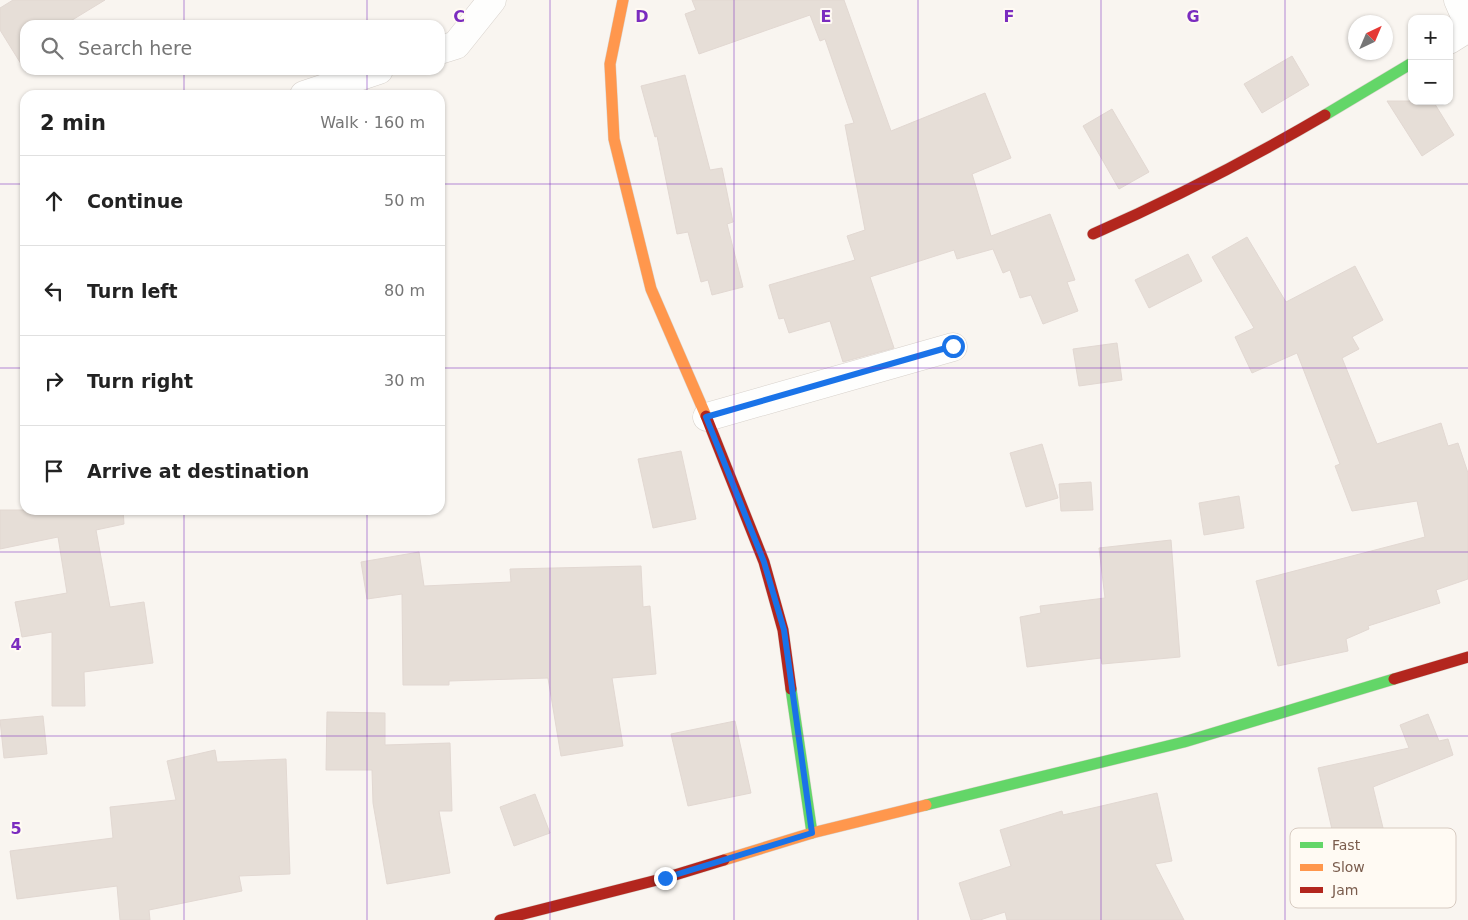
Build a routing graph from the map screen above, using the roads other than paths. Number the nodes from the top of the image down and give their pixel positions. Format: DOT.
graph roads {
  1 [pos="492,0"];
  2 [pos="623,0"];
  3 [pos="1458,0"];
  4 [pos="1468,23"];
  5 [pos="1468,28"];
  6 [pos="1453,37"];
  7 [pos="445,48"];
  8 [pos="1408,65"];
  9 [pos="365,75"];
  10 [pos="319,90"];
  11 [pos="1093,234"];
  12 [pos="953,346"];
  13 [pos="706,417"];
  14 [pos="1468,657"];
  15 [pos="812,833"];
  16 [pos="500,920"];
  1 -- 7 [label="street"];
  2 -- 13 [label="street"];
  3 -- 4 [label="street"];
  5 -- 6 [label="street"];
  8 -- 11 [label="street"];
  9 -- 10 [label="street"];
  12 -- 13 [label="street"];
  13 -- 15 [label="street"];
  14 -- 15 [label="street"];
  15 -- 16 [label="street"];
}
